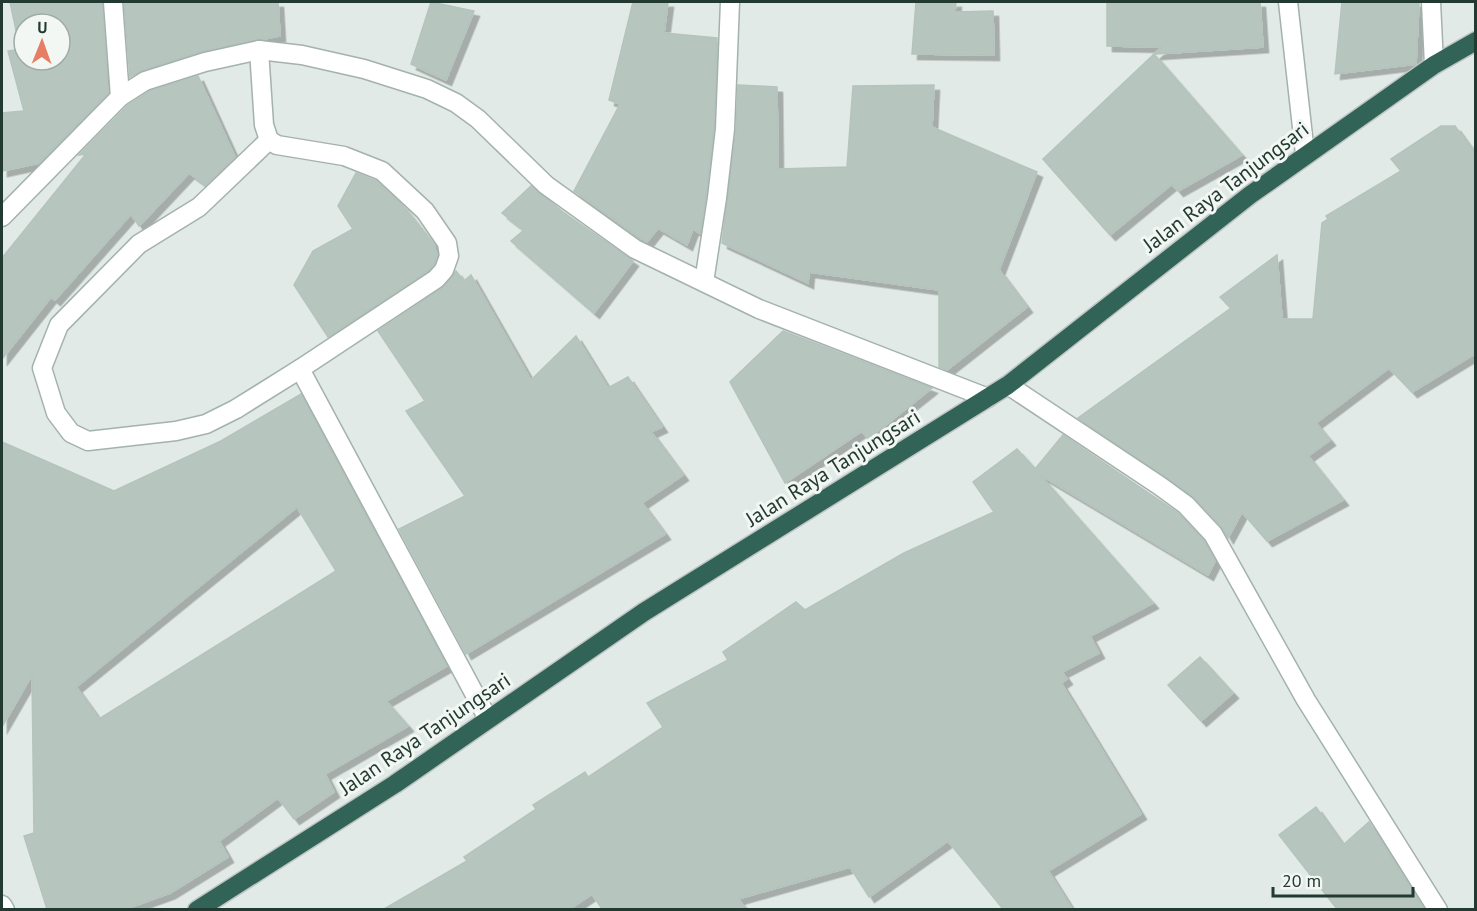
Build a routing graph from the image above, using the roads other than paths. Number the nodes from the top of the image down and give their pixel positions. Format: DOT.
graph roads {
  1 [pos="113,2"];
  2 [pos="730,2"];
  3 [pos="1288,2"];
  4 [pos="1431,2"];
  5 [pos="1476,41"];
  6 [pos="259,50"];
  7 [pos="1434,65"];
  8 [pos="120,97"];
  9 [pos="269,140"];
  10 [pos="1305,154"];
  11 [pos="2,217"];
  12 [pos="704,282"];
  13 [pos="300,369"];
  14 [pos="1008,385"];
  15 [pos="987,398"];
  16 [pos="488,719"];
  17 [pos="2,905"];
  18 [pos="5,909"];
  19 [pos="197,909"];
  20 [pos="1438,909"];
  1 -- 8 [label="street"];
  2 -- 12 [label="street"];
  3 -- 10 [label="street"];
  4 -- 7 [label="street"];
  5 -- 7 [label="highway, Jalan Raya Tanjungsari"];
  6 -- 8 [label="street"];
  6 -- 9 [label="street"];
  6 -- 12 [label="street"];
  7 -- 10 [label="highway, Jalan Raya Tanjungsari"];
  8 -- 11 [label="street"];
  9 -- 13 [label="street"];
  9 -- 13 [label="street"];
  10 -- 14 [label="highway, Jalan Raya Tanjungsari"];
  12 -- 15 [label="street"];
  13 -- 16 [label="street"];
  14 -- 15 [label="highway, Jalan Raya Tanjungsari"];
  14 -- 20 [label="street"];
  15 -- 16 [label="highway, Jalan Raya Tanjungsari"];
  16 -- 19 [label="highway, Jalan Raya Tanjungsari"];
  17 -- 18 [label="street"];
}
